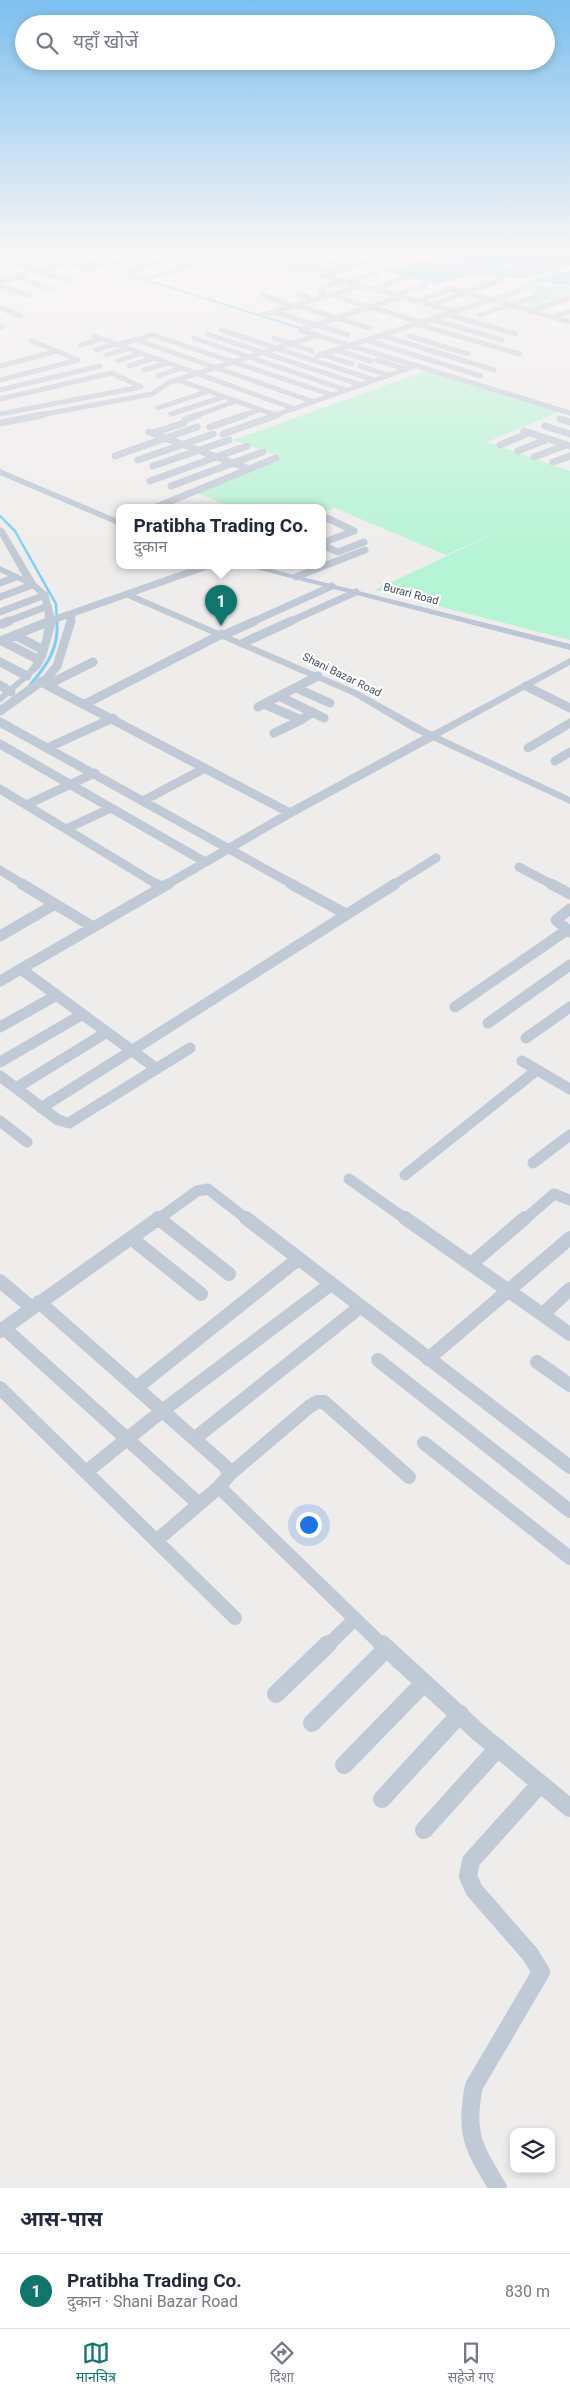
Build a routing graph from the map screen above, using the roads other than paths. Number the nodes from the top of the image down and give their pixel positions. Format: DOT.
graph roads {
  1 [pos="38,356"];
  2 [pos="69,356"];
  3 [pos="131,356"];
  4 [pos="149,356"];
  5 [pos="182,356"];
  6 [pos="217,356"];
  7 [pos="253,356"];
  8 [pos="273,356"];
  9 [pos="302,356"];
  10 [pos="323,356"];
  11 [pos="357,356"];
  12 [pos="389,356"];
  13 [pos="419,356"];
  14 [pos="449,356"];
  15 [pos="250,357"];
  16 [pos="154,358"];
  17 [pos="118,361"];
  18 [pos="234,362"];
  19 [pos="168,363"];
  20 [pos="352,364"];
  21 [pos="418,365"];
  22 [pos="478,365"];
  23 [pos="0,366"];
  24 [pos="100,366"];
  25 [pos="129,366"];
  26 [pos="360,366"];
  27 [pos="181,368"];
  28 [pos="216,368"];
  29 [pos="144,370"];
  30 [pos="405,370"];
  31 [pos="464,370"];
  32 [pos="494,370"];
  33 [pos="198,374"];
  34 [pos="388,375"];
  35 [pos="451,375"];
  36 [pos="95,376"];
  37 [pos="158,376"];
  38 [pos="481,376"];
  39 [pos="0,380"];
  40 [pos="178,380"];
  41 [pos="374,380"];
  42 [pos="76,381"];
  43 [pos="104,382"];
  44 [pos="361,385"];
  45 [pos="55,386"];
  46 [pos="84,386"];
  47 [pos="112,387"];
  48 [pos="0,390"];
  49 [pos="346,390"];
  50 [pos="36,391"];
  51 [pos="62,391"];
  52 [pos="92,391"];
  53 [pos="209,391"];
  54 [pos="120,392"];
  55 [pos="42,395"];
  56 [pos="70,395"];
  57 [pos="332,395"];
  58 [pos="100,396"];
  59 [pos="223,396"];
  60 [pos="0,399"];
  61 [pos="48,400"];
  62 [pos="77,400"];
  63 [pos="25,402"];
  64 [pos="236,402"];
  65 [pos="314,402"];
  66 [pos="0,404"];
  67 [pos="53,404"];
  68 [pos="570,405"];
  69 [pos="158,408"];
  70 [pos="295,409"];
  71 [pos="259,410"];
  72 [pos="559,410"];
  73 [pos="10,412"];
  74 [pos="570,413"];
  75 [pos="0,414"];
  76 [pos="171,414"];
  77 [pos="275,416"];
  78 [pos="560,419"];
  79 [pos="570,422"];
  80 [pos="0,423"];
  81 [pos="545,426"];
  82 [pos="197,427"];
  83 [pos="224,434"];
  84 [pos="570,434"];
  85 [pos="166,438"];
  86 [pos="548,439"];
  87 [pos="229,440"];
  88 [pos="182,444"];
  89 [pos="500,445"];
  90 [pos="568,445"];
  91 [pos="247,446"];
  92 [pos="199,450"];
  93 [pos="518,451"];
  94 [pos="263,452"];
  95 [pos="115,456"];
  96 [pos="570,456"];
  97 [pos="216,457"];
  98 [pos="534,457"];
  99 [pos="276,458"];
  100 [pos="138,460"];
  101 [pos="233,463"];
  102 [pos="153,466"];
  103 [pos="570,466"];
  104 [pos="249,469"];
  105 [pos="0,472"];
  106 [pos="150,481"];
  107 [pos="171,486"];
  108 [pos="163,504"];
  109 [pos="326,517"];
  110 [pos="116,521"];
  111 [pos="0,529"];
  112 [pos="326,542"];
  113 [pos="364,542"];
  114 [pos="326,546"];
  115 [pos="365,550"];
  116 [pos="326,562"];
  117 [pos="330,563"];
  118 [pos="326,564"];
  119 [pos="0,569"];
  120 [pos="198,569"];
  121 [pos="262,569"];
  122 [pos="312,569"];
  123 [pos="16,577"];
  124 [pos="296,577"];
  125 [pos="0,583"];
  126 [pos="32,585"];
  127 [pos="332,586"];
  128 [pos="356,592"];
  129 [pos="126,594"];
  130 [pos="45,595"];
  131 [pos="0,597"];
  132 [pos="48,606"];
  133 [pos="0,612"];
  134 [pos="70,614"];
  135 [pos="55,620"];
  136 [pos="1,623"];
  137 [pos="17,635"];
  138 [pos="223,635"];
  139 [pos="1,641"];
  140 [pos="243,643"];
  141 [pos="570,647"];
  142 [pos="43,650"];
  143 [pos="39,660"];
  144 [pos="570,661"];
  145 [pos="0,662"];
  146 [pos="93,662"];
  147 [pos="27,676"];
  148 [pos="318,676"];
  149 [pos="44,683"];
  150 [pos="0,685"];
  151 [pos="526,686"];
  152 [pos="296,688"];
  153 [pos="11,692"];
  154 [pos="279,696"];
  155 [pos="570,697"];
  156 [pos="0,700"];
  157 [pos="330,703"];
  158 [pos="560,703"];
  159 [pos="85,704"];
  160 [pos="570,708"];
  161 [pos="0,711"];
  162 [pos="313,712"];
  163 [pos="112,718"];
  164 [pos="324,718"];
  165 [pos="0,722"];
  166 [pos="297,722"];
  167 [pos="570,723"];
  168 [pos="274,733"];
  169 [pos="432,736"];
  170 [pos="0,744"];
  171 [pos="47,748"];
  172 [pos="528,748"];
  173 [pos="570,752"];
  174 [pos="555,761"];
  175 [pos="205,768"];
  176 [pos="95,773"];
  177 [pos="70,785"];
  178 [pos="0,789"];
  179 [pos="143,801"];
  180 [pos="570,801"];
  181 [pos="26,805"];
  182 [pos="111,808"];
  183 [pos="290,813"];
  184 [pos="66,829"];
  185 [pos="227,849"];
  186 [pos="436,858"];
  187 [pos="204,862"];
  188 [pos="519,867"];
  189 [pos="0,870"];
  190 [pos="161,887"];
  191 [pos="570,894"];
  192 [pos="55,904"];
  193 [pos="570,909"];
  194 [pos="346,914"];
  195 [pos="93,927"];
  196 [pos="568,931"];
  197 [pos="0,936"];
  198 [pos="570,965"];
  199 [pos="20,969"];
  200 [pos="0,981"];
  201 [pos="57,995"];
  202 [pos="455,1007"];
  203 [pos="570,1007"];
  204 [pos="83,1014"];
  205 [pos="488,1023"];
  206 [pos="0,1028"];
  207 [pos="107,1032"];
  208 [pos="526,1038"];
  209 [pos="190,1048"];
  210 [pos="131,1050"];
  211 [pos="522,1061"];
  212 [pos="0,1062"];
  213 [pos="157,1069"];
  214 [pos="537,1070"];
  215 [pos="0,1076"];
  216 [pos="16,1088"];
  217 [pos="570,1088"];
  218 [pos="42,1108"];
  219 [pos="0,1121"];
  220 [pos="570,1135"];
  221 [pos="27,1142"];
  222 [pos="533,1163"];
  223 [pos="405,1176"];
  224 [pos="349,1179"];
  225 [pos="570,1200"];
  226 [pos="158,1218"];
  227 [pos="131,1238"];
  228 [pos="570,1238"];
  229 [pos="298,1259"];
  230 [pos="471,1264"];
  231 [pos="229,1274"];
  232 [pos="0,1281"];
  233 [pos="331,1284"];
  234 [pos="570,1289"];
  235 [pos="509,1291"];
  236 [pos="201,1294"];
  237 [pos="36,1305"];
  238 [pos="360,1307"];
  239 [pos="542,1314"];
  240 [pos="2,1329"];
  241 [pos="570,1334"];
  242 [pos="428,1359"];
  243 [pos="378,1360"];
  244 [pos="537,1362"];
  245 [pos="570,1385"];
  246 [pos="0,1388"];
  247 [pos="136,1388"];
  248 [pos="162,1411"];
  249 [pos="194,1439"];
  250 [pos="128,1440"];
  251 [pos="424,1443"];
  252 [pos="570,1467"];
  253 [pos="86,1472"];
  254 [pos="230,1474"];
  255 [pos="409,1477"];
  256 [pos="219,1487"];
  257 [pos="199,1504"];
  258 [pos="570,1512"];
  259 [pos="156,1540"];
  260 [pos="570,1558"];
  261 [pos="235,1618"];
  262 [pos="354,1620"];
  263 [pos="386,1649"];
  264 [pos="423,1684"];
  265 [pos="276,1694"];
  266 [pos="460,1714"];
  267 [pos="312,1723"];
  268 [pos="498,1748"];
  269 [pos="344,1765"];
  270 [pos="540,1784"];
  271 [pos="382,1799"];
  272 [pos="570,1808"];
  273 [pos="424,1830"];
  274 [pos="498,2188"];
  1 -- 23 [label="street"];
  2 -- 39 [label="street"];
  3 -- 17 [label="street"];
  4 -- 16 [label="street"];
  5 -- 28 [label="street"];
  6 -- 18 [label="street"];
  7 -- 15 [label="street"];
  8 -- 44 [label="street"];
  9 -- 41 [label="street"];
  10 -- 20 [label="street"];
  11 -- 30 [label="street"];
  12 -- 21 [label="street"];
  13 -- 31 [label="street"];
  14 -- 22 [label="street"];
  15 -- 18 [label="street"];
  15 -- 49 [label="street"];
  16 -- 19 [label="street"];
  16 -- 25 [label="street"];
  18 -- 28 [label="street"];
  18 -- 57 [label="street"];
  19 -- 27 [label="street"];
  19 -- 29 [label="street"];
  21 -- 30 [label="street"];
  21 -- 35 [label="street"];
  22 -- 31 [label="street"];
  22 -- 32 [label="street"];
  24 -- 48 [label="street"];
  26 -- 34 [label="street"];
  27 -- 33 [label="street"];
  27 -- 37 [label="street"];
  28 -- 33 [label="street"];
  28 -- 65 [label="street"];
  30 -- 34 [label="street"];
  31 -- 35 [label="street"];
  31 -- 38 [label="street"];
  33 -- 40 [label="street"];
  33 -- 70 [label="street"];
  34 -- 41 [label="street"];
  35 -- 72 [label="street"];
  36 -- 42 [label="street"];
  36 -- 43 [label="street"];
  36 -- 54 [label="street"];
  40 -- 53 [label="street"];
  40 -- 80 [label="street"];
  41 -- 44 [label="street"];
  42 -- 45 [label="street"];
  42 -- 46 [label="street"];
  44 -- 49 [label="street"];
  45 -- 50 [label="street"];
  45 -- 51 [label="street"];
  47 -- 54 [label="street"];
  49 -- 57 [label="street"];
  50 -- 55 [label="street"];
  50 -- 63 [label="street"];
  52 -- 58 [label="street"];
  53 -- 59 [label="street"];
  53 -- 69 [label="street"];
  54 -- 58 [label="street"];
  56 -- 62 [label="street"];
  57 -- 65 [label="street"];
  58 -- 62 [label="street"];
  59 -- 64 [label="street"];
  59 -- 76 [label="street"];
  60 -- 63 [label="street"];
  61 -- 67 [label="street"];
  62 -- 67 [label="street"];
  63 -- 67 [label="street"];
  63 -- 73 [label="street"];
  64 -- 71 [label="street"];
  64 -- 85 [label="street"];
  65 -- 70 [label="street"];
  66 -- 73 [label="street"];
  68 -- 72 [label="street"];
  70 -- 77 [label="street"];
  71 -- 77 [label="street"];
  71 -- 88 [label="street"];
  72 -- 74 [label="street"];
  73 -- 75 [label="street"];
  77 -- 83 [label="street"];
  78 -- 79 [label="street"];
  81 -- 84 [label="street"];
  82 -- 85 [label="street"];
  85 -- 88 [label="street"];
  85 -- 95 [label="street"];
  86 -- 89 [label="street"];
  86 -- 90 [label="street"];
  86 -- 93 [label="street"];
  87 -- 92 [label="street"];
  88 -- 92 [label="street"];
  88 -- 100 [label="street"];
  90 -- 98 [label="street"];
  91 -- 97 [label="street"];
  92 -- 97 [label="street"];
  92 -- 102 [label="street"];
  94 -- 101 [label="street"];
  96 -- 103 [label="street"];
  97 -- 101 [label="street"];
  97 -- 106 [label="street"];
  99 -- 104 [label="street"];
  101 -- 104 [label="street"];
  101 -- 107 [label="street"];
  104 -- 108 [label="street"];
  105 -- 110 [label="main road"];
  109 -- 112 [label="street"];
  111 -- 126 [label="street"];
  113 -- 114 [label="street"];
  115 -- 117 [label="street"];
  116 -- 117 [label="street"];
  117 -- 118 [label="street"];
  119 -- 123 [label="street"];
  120 -- 129 [label="street"];
  121 -- 124 [label="main road, Burari Road"];
  122 -- 124 [label="street"];
  123 -- 125 [label="street"];
  123 -- 126 [label="street"];
  124 -- 127 [label="main road, Burari Road"];
  126 -- 130 [label="street"];
  126 -- 131 [label="street"];
  127 -- 128 [label="main road, Burari Road"];
  127 -- 138 [label="street"];
  128 -- 140 [label="street"];
  128 -- 141 [label="main road, Burari Road"];
  129 -- 134 [label="street"];
  129 -- 138 [label="street, Shani Bazar Road"];
  130 -- 132 [label="street"];
  130 -- 133 [label="street"];
  132 -- 135 [label="street"];
  132 -- 136 [label="street"];
  134 -- 135 [label="street"];
  134 -- 149 [label="street"];
  135 -- 137 [label="street"];
  135 -- 142 [label="street"];
  136 -- 137 [label="street"];
  137 -- 139 [label="street"];
  137 -- 142 [label="street"];
  138 -- 140 [label="street, Shani Bazar Road"];
  138 -- 159 [label="street"];
  139 -- 143 [label="street"];
  140 -- 148 [label="street, Shani Bazar Road"];
  142 -- 143 [label="street"];
  143 -- 147 [label="street"];
  144 -- 151 [label="street"];
  145 -- 147 [label="street"];
  146 -- 149 [label="street"];
  147 -- 153 [label="street"];
  148 -- 152 [label="street"];
  148 -- 169 [label="street, Shani Bazar Road"];
  149 -- 159 [label="street"];
  149 -- 161 [label="street"];
  150 -- 153 [label="street"];
  151 -- 158 [label="street"];
  151 -- 169 [label="street"];
  152 -- 154 [label="street"];
  152 -- 157 [label="street"];
  153 -- 156 [label="street"];
  154 -- 162 [label="street"];
  154 -- 162 [label="street"];
  155 -- 158 [label="street"];
  158 -- 160 [label="street"];
  159 -- 163 [label="street"];
  162 -- 164 [label="street"];
  163 -- 171 [label="street"];
  163 -- 175 [label="street"];
  165 -- 171 [label="street"];
  166 -- 168 [label="street"];
  167 -- 172 [label="street"];
  169 -- 180 [label="street, Shani Bazar Road"];
  169 -- 183 [label="street"];
  170 -- 177 [label="street"];
  171 -- 176 [label="street"];
  173 -- 174 [label="street"];
  175 -- 179 [label="street"];
  175 -- 183 [label="street"];
  176 -- 177 [label="street"];
  176 -- 179 [label="street"];
  177 -- 181 [label="street"];
  177 -- 182 [label="street"];
  178 -- 181 [label="street"];
  179 -- 185 [label="street"];
  181 -- 184 [label="street"];
  182 -- 184 [label="street"];
  182 -- 187 [label="street"];
  183 -- 185 [label="street"];
  184 -- 190 [label="street"];
  185 -- 187 [label="street"];
  185 -- 194 [label="street"];
  186 -- 194 [label="street"];
  187 -- 190 [label="street"];
  188 -- 191 [label="street"];
  189 -- 192 [label="street"];
  190 -- 195 [label="street"];
  192 -- 195 [label="street"];
  192 -- 197 [label="street"];
  193 -- 196 [label="street"];
  194 -- 210 [label="street"];
  195 -- 199 [label="street"];
  196 -- 202 [label="street"];
  198 -- 205 [label="street"];
  199 -- 200 [label="street"];
  199 -- 201 [label="street"];
  201 -- 204 [label="street"];
  201 -- 206 [label="street"];
  203 -- 208 [label="street"];
  204 -- 207 [label="street"];
  204 -- 212 [label="street"];
  207 -- 210 [label="street"];
  207 -- 216 [label="street"];
  209 -- 213 [label="street"];
  210 -- 213 [label="street"];
  210 -- 218 [label="street"];
  211 -- 214 [label="street"];
  213 -- 218 [label="street"];
  214 -- 217 [label="street"];
  214 -- 223 [label="street"];
  215 -- 216 [label="street"];
  216 -- 218 [label="street"];
  219 -- 221 [label="street"];
  220 -- 222 [label="street"];
  224 -- 230 [label="street"];
  225 -- 230 [label="street"];
  226 -- 227 [label="street"];
  226 -- 229 [label="street"];
  226 -- 231 [label="street"];
  227 -- 236 [label="street"];
  227 -- 237 [label="street"];
  228 -- 235 [label="street"];
  229 -- 233 [label="street"];
  229 -- 247 [label="street"];
  230 -- 235 [label="street"];
  232 -- 237 [label="street"];
  233 -- 238 [label="street"];
  233 -- 248 [label="street"];
  234 -- 239 [label="street"];
  235 -- 239 [label="street"];
  235 -- 242 [label="street"];
  237 -- 240 [label="street"];
  237 -- 247 [label="street"];
  238 -- 242 [label="street"];
  238 -- 249 [label="street"];
  239 -- 241 [label="street"];
  240 -- 250 [label="street"];
  242 -- 252 [label="street"];
  243 -- 258 [label="street"];
  244 -- 245 [label="street"];
  246 -- 253 [label="street"];
  247 -- 248 [label="street"];
  248 -- 249 [label="street"];
  248 -- 250 [label="street"];
  249 -- 254 [label="street"];
  250 -- 253 [label="street"];
  250 -- 257 [label="street"];
  251 -- 260 [label="street"];
  253 -- 259 [label="street"];
  254 -- 255 [label="street"];
  254 -- 256 [label="street"];
  256 -- 257 [label="street"];
  256 -- 262 [label="street"];
  257 -- 259 [label="street"];
  259 -- 261 [label="street"];
  262 -- 263 [label="street"];
  262 -- 265 [label="street"];
  263 -- 264 [label="street"];
  263 -- 267 [label="street"];
  264 -- 266 [label="street"];
  264 -- 269 [label="street"];
  266 -- 268 [label="street"];
  266 -- 271 [label="street"];
  268 -- 270 [label="street"];
  268 -- 273 [label="street"];
  270 -- 272 [label="street"];
  270 -- 274 [label="street"];
}
